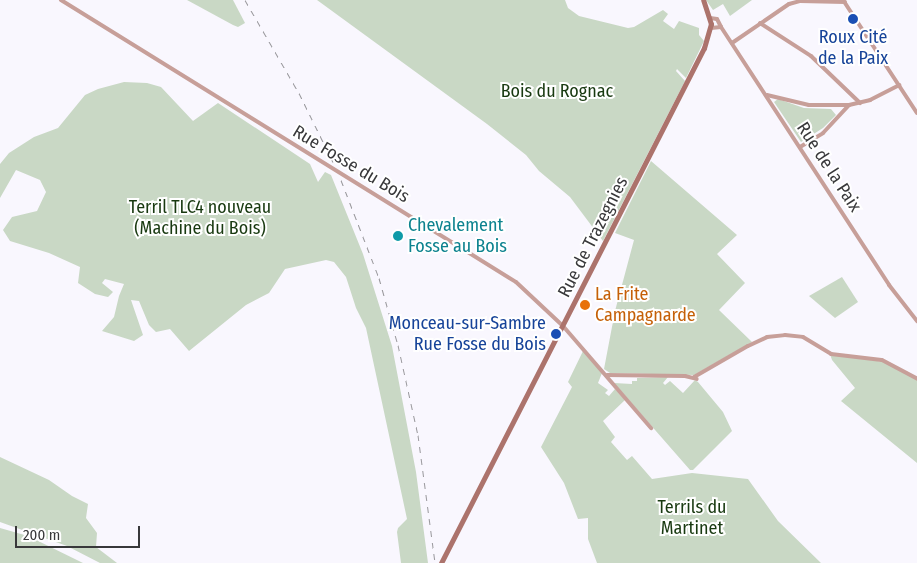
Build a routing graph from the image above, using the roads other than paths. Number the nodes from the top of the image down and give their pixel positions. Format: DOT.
graph roads {
  1 [pos="61,0"];
  2 [pos="704,0"];
  3 [pos="844,1"];
  4 [pos="710,18"];
  5 [pos="760,23"];
  6 [pos="721,26"];
  7 [pos="710,28"];
  8 [pos="732,43"];
  9 [pos="899,85"];
  10 [pos="766,95"];
  11 [pos="860,103"];
  12 [pos="849,105"];
  13 [pos="917,112"];
  14 [pos="800,147"];
  15 [pos="917,321"];
  16 [pos="563,326"];
  17 [pos="608,375"];
  18 [pos="917,379"];
  19 [pos="652,428"];
  20 [pos="442,561"];
  1 -- 16 [label="street, Rue Fosse du Bois"];
  2 -- 4 [label="main road, Rue de Trazegnies"];
  3 -- 5 [label="street"];
  3 -- 9 [label="street"];
  4 -- 6 [label="street, Rue de la Paix"];
  4 -- 7 [label="main road, Rue de Trazegnies"];
  5 -- 8 [label="street"];
  5 -- 11 [label="street"];
  6 -- 7 [label="street"];
  6 -- 8 [label="street, Rue de la Paix"];
  7 -- 16 [label="main road, Rue de Trazegnies"];
  8 -- 10 [label="street, Rue de la Paix"];
  9 -- 11 [label="street"];
  9 -- 13 [label="street"];
  10 -- 12 [label="street"];
  10 -- 14 [label="street, Rue de la Paix"];
  11 -- 12 [label="street"];
  12 -- 14 [label="street"];
  14 -- 15 [label="street, Rue de la Paix"];
  16 -- 17 [label="street, Rue Fosse du Bois"];
  16 -- 20 [label="main road, Rue de Trazegnies"];
  17 -- 18 [label="street"];
  17 -- 19 [label="street, Rue Fosse du Bois"];
}
